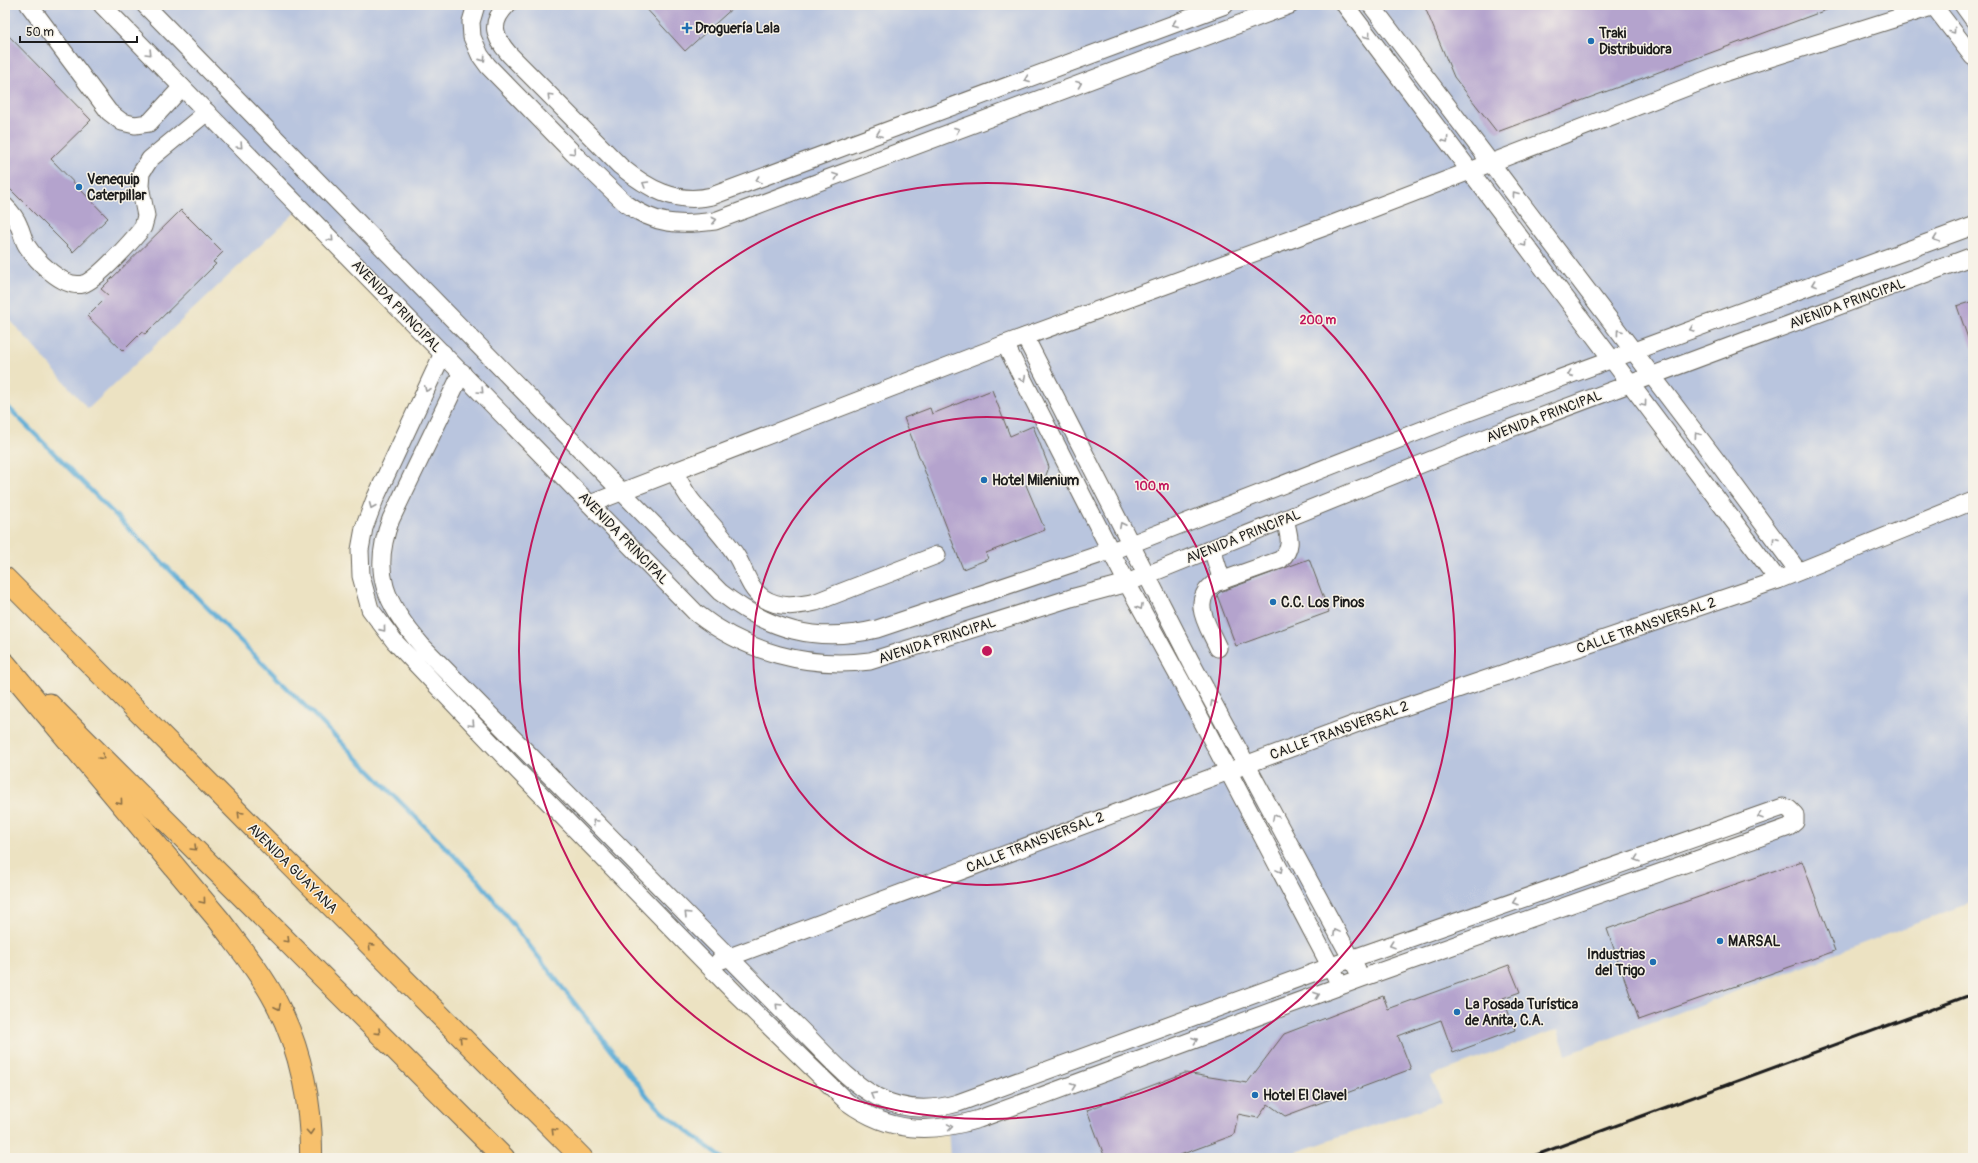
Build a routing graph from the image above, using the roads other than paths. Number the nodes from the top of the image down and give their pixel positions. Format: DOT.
graph roads {
  1 [pos="29,5"];
  2 [pos="102,5"];
  3 [pos="145,5"];
  4 [pos="476,5"];
  5 [pos="507,5"];
  6 [pos="1225,5"];
  7 [pos="1290,5"];
  8 [pos="1345,5"];
  9 [pos="1371,5"];
  10 [pos="1935,5"];
  11 [pos="1962,5"];
  12 [pos="1973,19"];
  13 [pos="1973,57"];
  14 [pos="182,87"];
  15 [pos="207,112"];
  16 [pos="899,127"];
  17 [pos="909,149"];
  18 [pos="1492,163"];
  19 [pos="795,166"];
  20 [pos="1470,171"];
  21 [pos="802,188"];
  22 [pos="5,206"];
  23 [pos="1973,226"];
  24 [pos="1973,256"];
  25 [pos="1026,337"];
  26 [pos="1005,344"];
  27 [pos="1634,351"];
  28 [pos="443,353"];
  29 [pos="1611,359"];
  30 [pos="462,372"];
  31 [pos="1652,375"];
  32 [pos="1629,384"];
  33 [pos="1716,460"];
  34 [pos="674,471"];
  35 [pos="1695,471"];
  36 [pos="621,491"];
  37 [pos="1973,501"];
  38 [pos="590,504"];
  39 [pos="1285,519"];
  40 [pos="1131,544"];
  41 [pos="1212,549"];
  42 [pos="1110,551"];
  43 [pos="937,555"];
  44 [pos="1798,571"];
  45 [pos="1146,574"];
  46 [pos="5,578"];
  47 [pos="1778,580"];
  48 [pos="1222,581"];
  49 [pos="1127,583"];
  50 [pos="1218,648"];
  51 [pos="5,660"];
  52 [pos="5,664"];
  53 [pos="1246,764"];
  54 [pos="1228,770"];
  55 [pos="729,957"];
  56 [pos="1351,960"];
  57 [pos="708,965"];
  58 [pos="1331,967"];
  59 [pos="1362,978"];
  60 [pos="1341,986"];
  61 [pos="1213,1010"];
  62 [pos="1222,1030"];
  63 [pos="1044,1072"];
  64 [pos="1053,1093"];
  65 [pos="930,1109"];
  66 [pos="929,1129"];
  67 [pos="311,1158"];
  68 [pos="504,1158"];
  69 [pos="582,1158"];
  1 -- 14 [label="street"];
  2 -- 14 [label="street, AVENIDA PRINCIPAL, one-way"];
  3 -- 36 [label="street, AVENIDA PRINCIPAL"];
  4 -- 21 [label="street, one-way"];
  19 -- 5 [label="street, one-way"];
  6 -- 16 [label="street, one-way"];
  17 -- 7 [label="street, one-way"];
  8 -- 20 [label="street, one-way"];
  9 -- 18 [label="street"];
  10 -- 13 [label="street, one-way"];
  10 -- 18 [label="street"];
  11 -- 12 [label="street"];
  14 -- 15 [label="street, AVENIDA PRINCIPAL"];
  15 -- 22 [label="street"];
  15 -- 28 [label="street, AVENIDA PRINCIPAL, one-way"];
  16 -- 17 [label="street"];
  16 -- 19 [label="street, one-way"];
  21 -- 17 [label="street, one-way"];
  18 -- 20 [label="street"];
  27 -- 18 [label="street, one-way"];
  19 -- 21 [label="street"];
  20 -- 25 [label="street"];
  20 -- 29 [label="street, one-way"];
  23 -- 27 [label="street, AVENIDA PRINCIPAL, one-way"];
  24 -- 31 [label="street, AVENIDA PRINCIPAL"];
  25 -- 26 [label="street"];
  40 -- 25 [label="street, one-way"];
  26 -- 34 [label="street"];
  26 -- 42 [label="street, one-way"];
  27 -- 29 [label="street, AVENIDA PRINCIPAL"];
  27 -- 31 [label="street"];
  28 -- 30 [label="street, AVENIDA PRINCIPAL"];
  28 -- 57 [label="street, one-way"];
  29 -- 32 [label="street"];
  29 -- 40 [label="street, AVENIDA PRINCIPAL, one-way"];
  30 -- 38 [label="street, AVENIDA PRINCIPAL, one-way"];
  55 -- 30 [label="street, one-way"];
  31 -- 32 [label="street, AVENIDA PRINCIPAL"];
  33 -- 31 [label="street, one-way"];
  32 -- 35 [label="street, one-way"];
  32 -- 39 [label="street, AVENIDA PRINCIPAL"];
  33 -- 35 [label="street"];
  44 -- 33 [label="street, one-way"];
  34 -- 36 [label="street"];
  34 -- 43 [label="street"];
  35 -- 47 [label="street"];
  36 -- 38 [label="street"];
  36 -- 42 [label="street, AVENIDA PRINCIPAL"];
  37 -- 44 [label="street, CALLE TRANSVERSAL 2"];
  38 -- 49 [label="street, AVENIDA PRINCIPAL"];
  39 -- 41 [label="street, AVENIDA PRINCIPAL"];
  39 -- 48 [label="street"];
  40 -- 42 [label="street, AVENIDA PRINCIPAL"];
  40 -- 45 [label="street"];
  41 -- 45 [label="street, AVENIDA PRINCIPAL"];
  41 -- 48 [label="street"];
  42 -- 49 [label="street"];
  44 -- 47 [label="street, CALLE TRANSVERSAL 2"];
  45 -- 49 [label="street, AVENIDA PRINCIPAL"];
  53 -- 45 [label="street, one-way"];
  69 -- 46 [label="main road, AVENIDA GUAYANA, one-way"];
  47 -- 53 [label="street, CALLE TRANSVERSAL 2"];
  48 -- 50 [label="street"];
  49 -- 54 [label="street, one-way"];
  51 -- 68 [label="main road, one-way"];
  52 -- 67 [label="highway, one-way"];
  53 -- 54 [label="street, CALLE TRANSVERSAL 2"];
  56 -- 53 [label="street, one-way"];
  54 -- 55 [label="street, CALLE TRANSVERSAL 2"];
  54 -- 58 [label="street, one-way"];
  55 -- 57 [label="street, CALLE TRANSVERSAL 2"];
  65 -- 55 [label="street, one-way"];
  56 -- 58 [label="street"];
  56 -- 59 [label="street"];
  59 -- 56 [label="street, one-way"];
  57 -- 66 [label="street"];
  58 -- 60 [label="street"];
  58 -- 61 [label="street"];
  59 -- 60 [label="street"];
  62 -- 60 [label="street, one-way"];
  61 -- 62 [label="street"];
  61 -- 63 [label="street"];
  64 -- 62 [label="street, one-way"];
  63 -- 64 [label="street"];
  63 -- 65 [label="street"];
  66 -- 64 [label="street, one-way"];
  65 -- 66 [label="street"];
}
